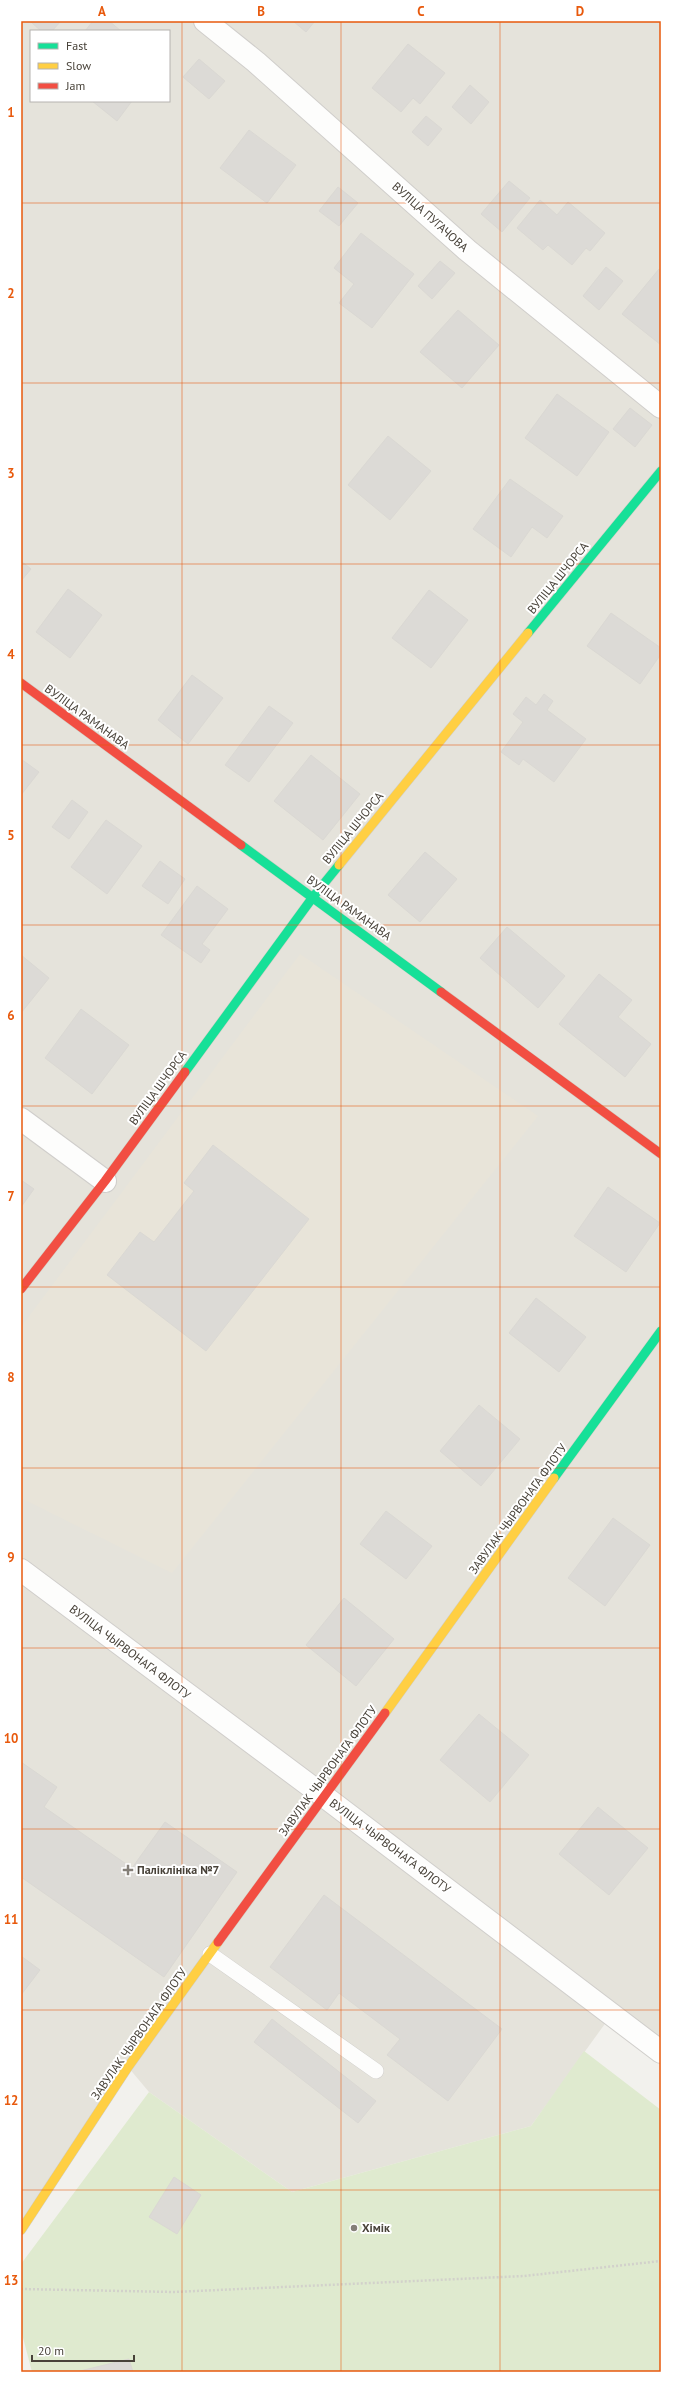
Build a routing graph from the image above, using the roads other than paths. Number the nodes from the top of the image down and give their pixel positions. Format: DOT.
graph roads {
  1 [pos="206,21"];
  2 [pos="661,406"];
  3 [pos="661,471"];
  4 [pos="21,683"];
  5 [pos="313,897"];
  6 [pos="21,1119"];
  7 [pos="661,1154"];
  8 [pos="105,1181"];
  9 [pos="21,1289"];
  10 [pos="661,1331"];
  11 [pos="21,1570"];
  12 [pos="325,1797"];
  13 [pos="210,1954"];
  14 [pos="661,2052"];
  15 [pos="376,2071"];
  16 [pos="21,2230"];
  1 -- 2 [label="street, ВУЛІЦА ПУГАЧОВА"];
  3 -- 5 [label="street, ВУЛІЦА ШЧОРСА"];
  4 -- 5 [label="street, ВУЛІЦА РАМАНАВА"];
  5 -- 7 [label="street, ВУЛІЦА РАМАНАВА"];
  5 -- 8 [label="street, ВУЛІЦА ШЧОРСА"];
  6 -- 8 [label="street"];
  8 -- 9 [label="street, ВУЛІЦА ШЧОРСА"];
  10 -- 12 [label="street, ЗАВУЛАК ЧЫРВОНАГА ФЛОТУ"];
  11 -- 12 [label="street, ВУЛІЦА ЧЫРВОНАГА ФЛОТУ"];
  12 -- 13 [label="street, ЗАВУЛАК ЧЫРВОНАГА ФЛОТУ"];
  12 -- 14 [label="street, ВУЛІЦА ЧЫРВОНАГА ФЛОТУ"];
  13 -- 15 [label="lane"];
  13 -- 16 [label="street, ЗАВУЛАК ЧЫРВОНАГА ФЛОТУ"];
}
